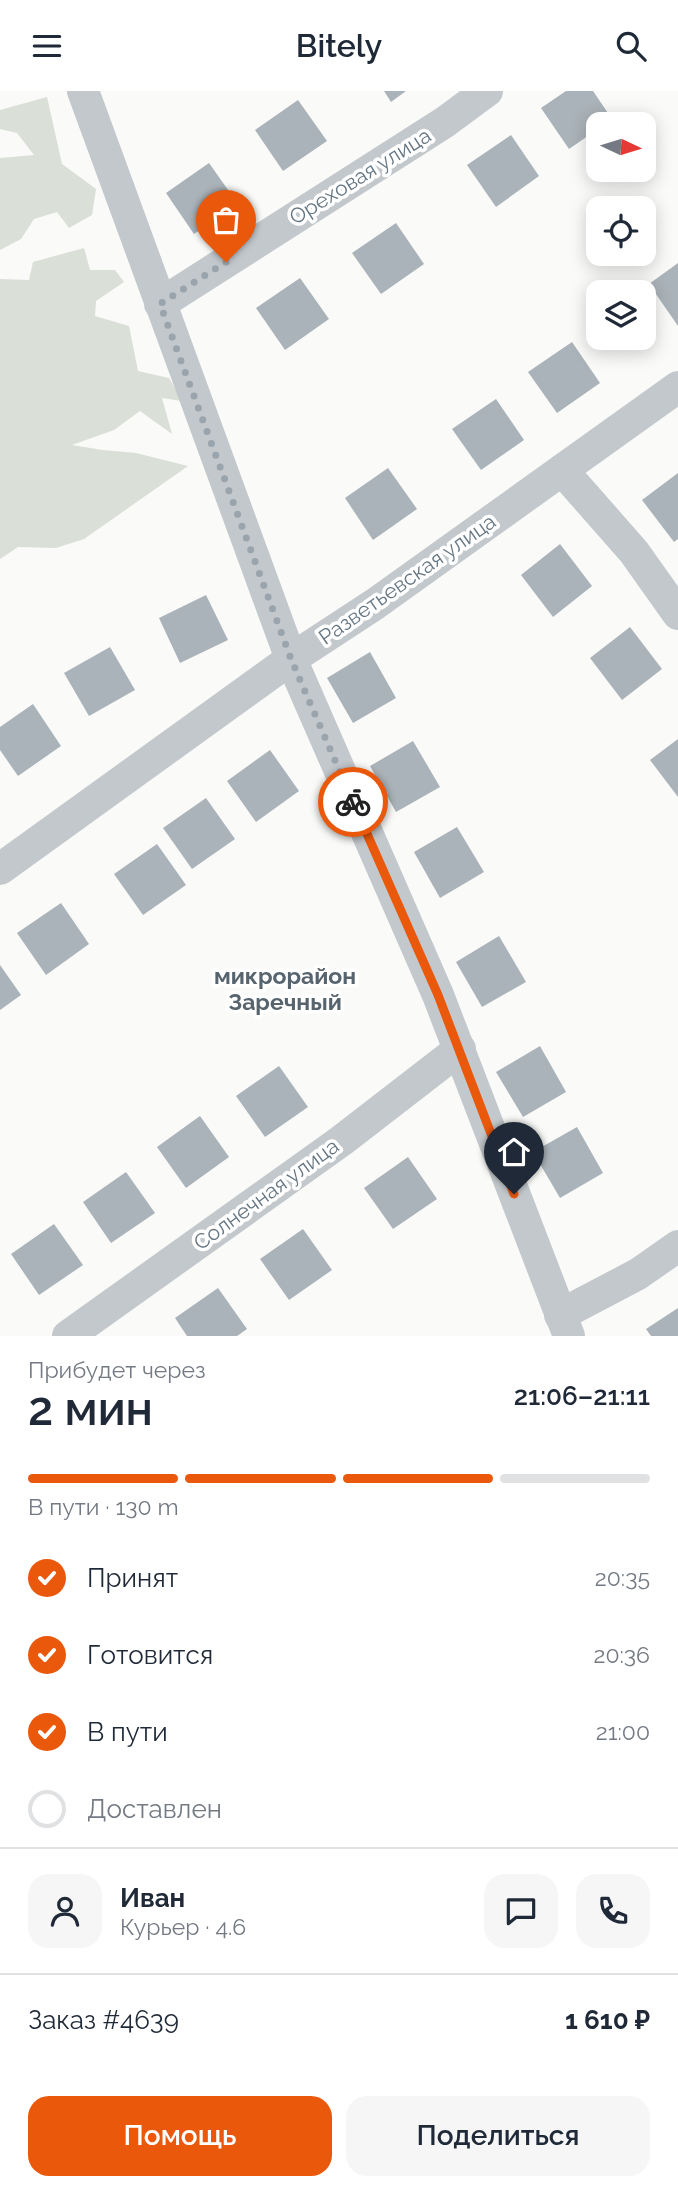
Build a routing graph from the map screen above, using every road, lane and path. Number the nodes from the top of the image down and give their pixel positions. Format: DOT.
graph roads {
  1 [pos="83,91"];
  2 [pos="487,91"];
  3 [pos="160,304"];
  4 [pos="678,387"];
  5 [pos="562,470"];
  6 [pos="678,614"];
  7 [pos="291,659"];
  8 [pos="0,869"];
  9 [pos="460,1049"];
  10 [pos="678,1246"];
  11 [pos="564,1325"];
  12 [pos="68,1336"];
  1 -- 3 [label="street"];
  2 -- 3 [label="street, Ореховая улица"];
  3 -- 7 [label="street"];
  4 -- 5 [label="street, Разветьевская улица"];
  5 -- 6 [label="street"];
  5 -- 7 [label="street, Разветьевская улица"];
  7 -- 8 [label="street, Разветьевская улица"];
  7 -- 9 [label="street"];
  9 -- 11 [label="street"];
  9 -- 12 [label="street, Солнечная улица"];
  10 -- 11 [label="street"];
}
